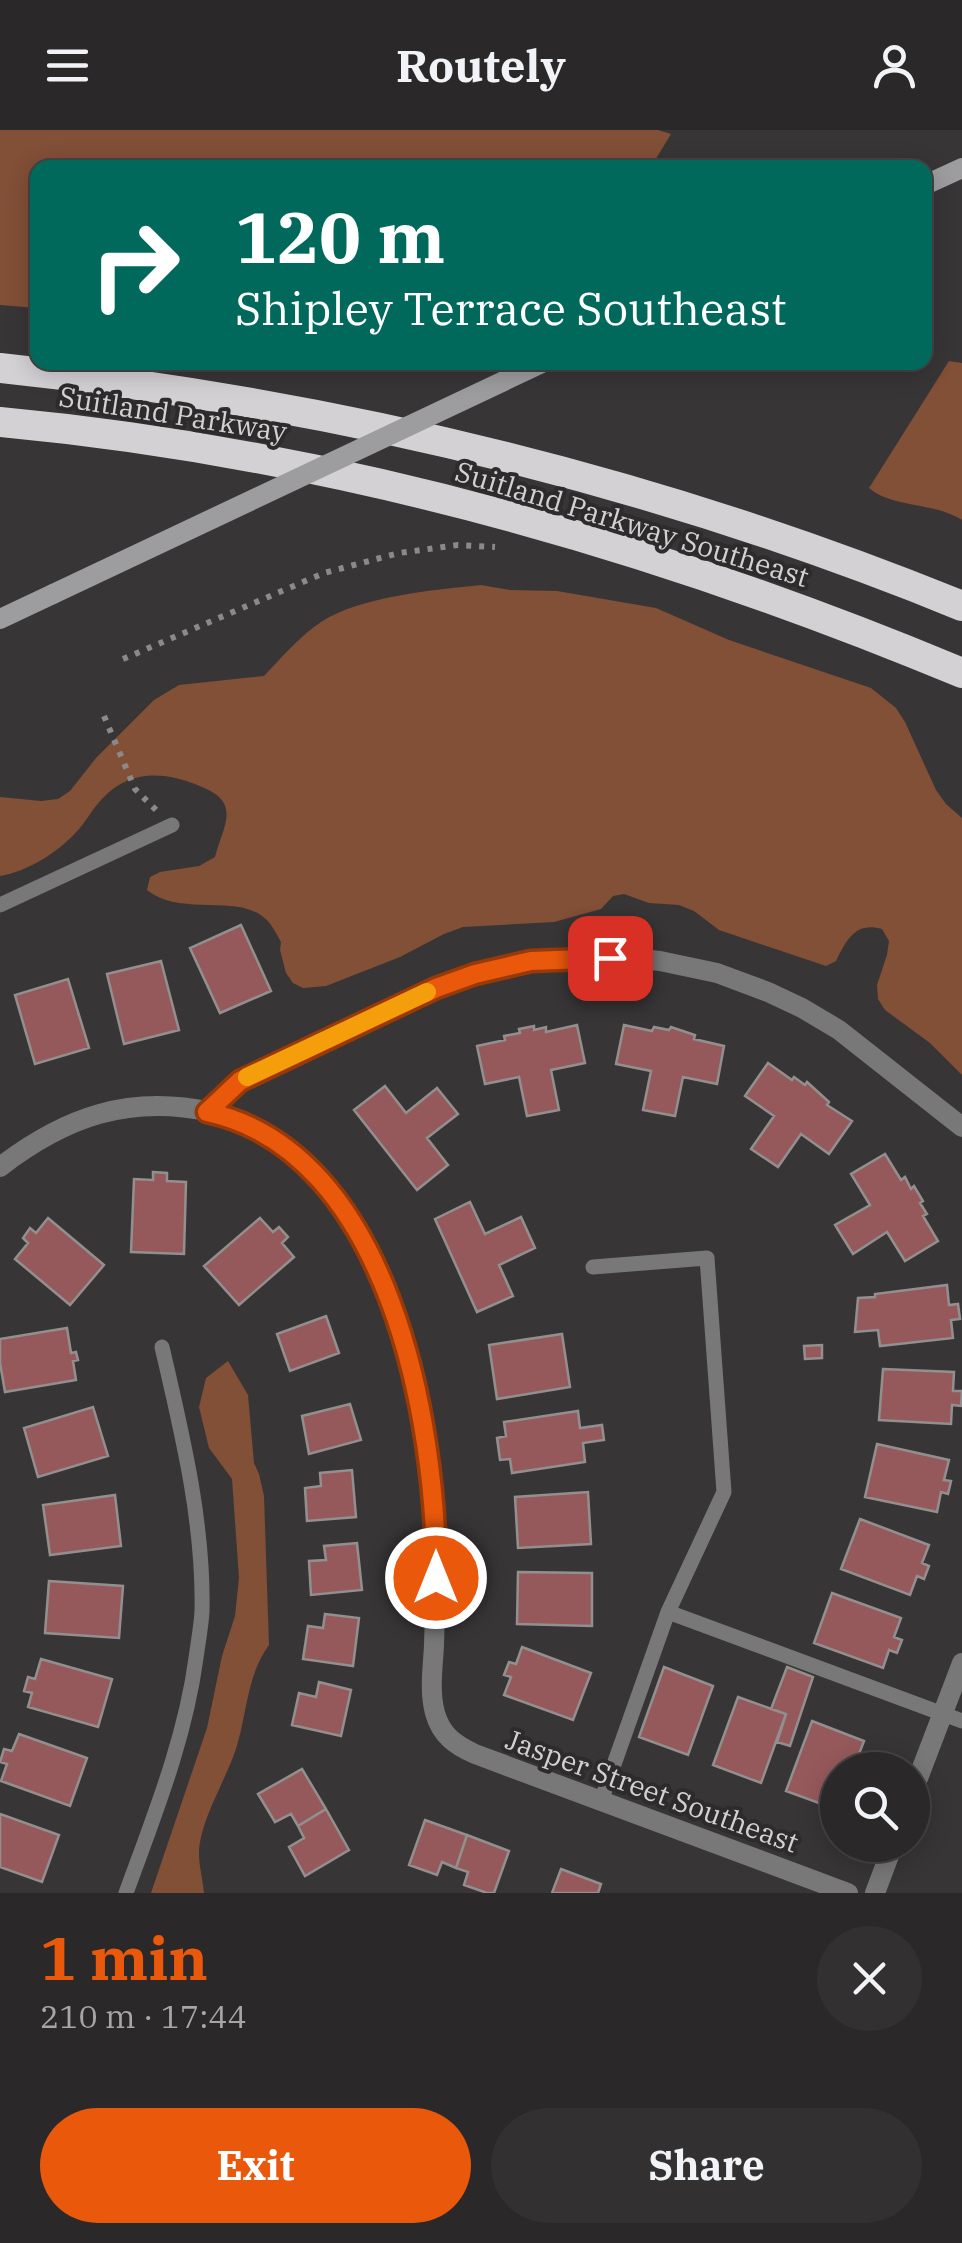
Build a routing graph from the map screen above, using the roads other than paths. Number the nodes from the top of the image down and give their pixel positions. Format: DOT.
graph roads {
  1 [pos="962,168"];
  2 [pos="932,182"];
  3 [pos="0,368"];
  4 [pos="527,370"];
  5 [pos="0,422"];
  6 [pos="413,434"];
  7 [pos="334,474"];
  8 [pos="962,606"];
  9 [pos="0,619"];
  10 [pos="962,673"];
  11 [pos="172,826"];
  12 [pos="0,905"];
  13 [pos="207,1112"];
  14 [pos="962,1126"];
  15 [pos="0,1167"];
  16 [pos="592,1267"];
  17 [pos="162,1347"];
  18 [pos="668,1612"];
  19 [pos="962,1663"];
  20 [pos="953,1718"];
  21 [pos="930,1761"];
  22 [pos="601,1801"];
  23 [pos="887,1862"];
  24 [pos="126,1893"];
  25 [pos="848,1893"];
  26 [pos="875,1893"];
  1 -- 2 [label="main road"];
  3 -- 6 [label="highway, Suitland Parkway"];
  4 -- 9 [label="main road, bridge"];
  5 -- 7 [label="highway, Suitland Parkway"];
  6 -- 8 [label="highway, Suitland Parkway Southeast"];
  7 -- 10 [label="highway, Suitland Parkway Southeast"];
  11 -- 12 [label="lane"];
  13 -- 14 [label="street"];
  13 -- 15 [label="street"];
  13 -- 22 [label="street, Jasper Street Southeast"];
  16 -- 18 [label="lane"];
  17 -- 24 [label="lane"];
  18 -- 20 [label="lane"];
  18 -- 22 [label="lane"];
  19 -- 20 [label="street"];
  20 -- 21 [label="street"];
  22 -- 25 [label="street, Jasper Street Southeast"];
  23 -- 26 [label="street"];
}
